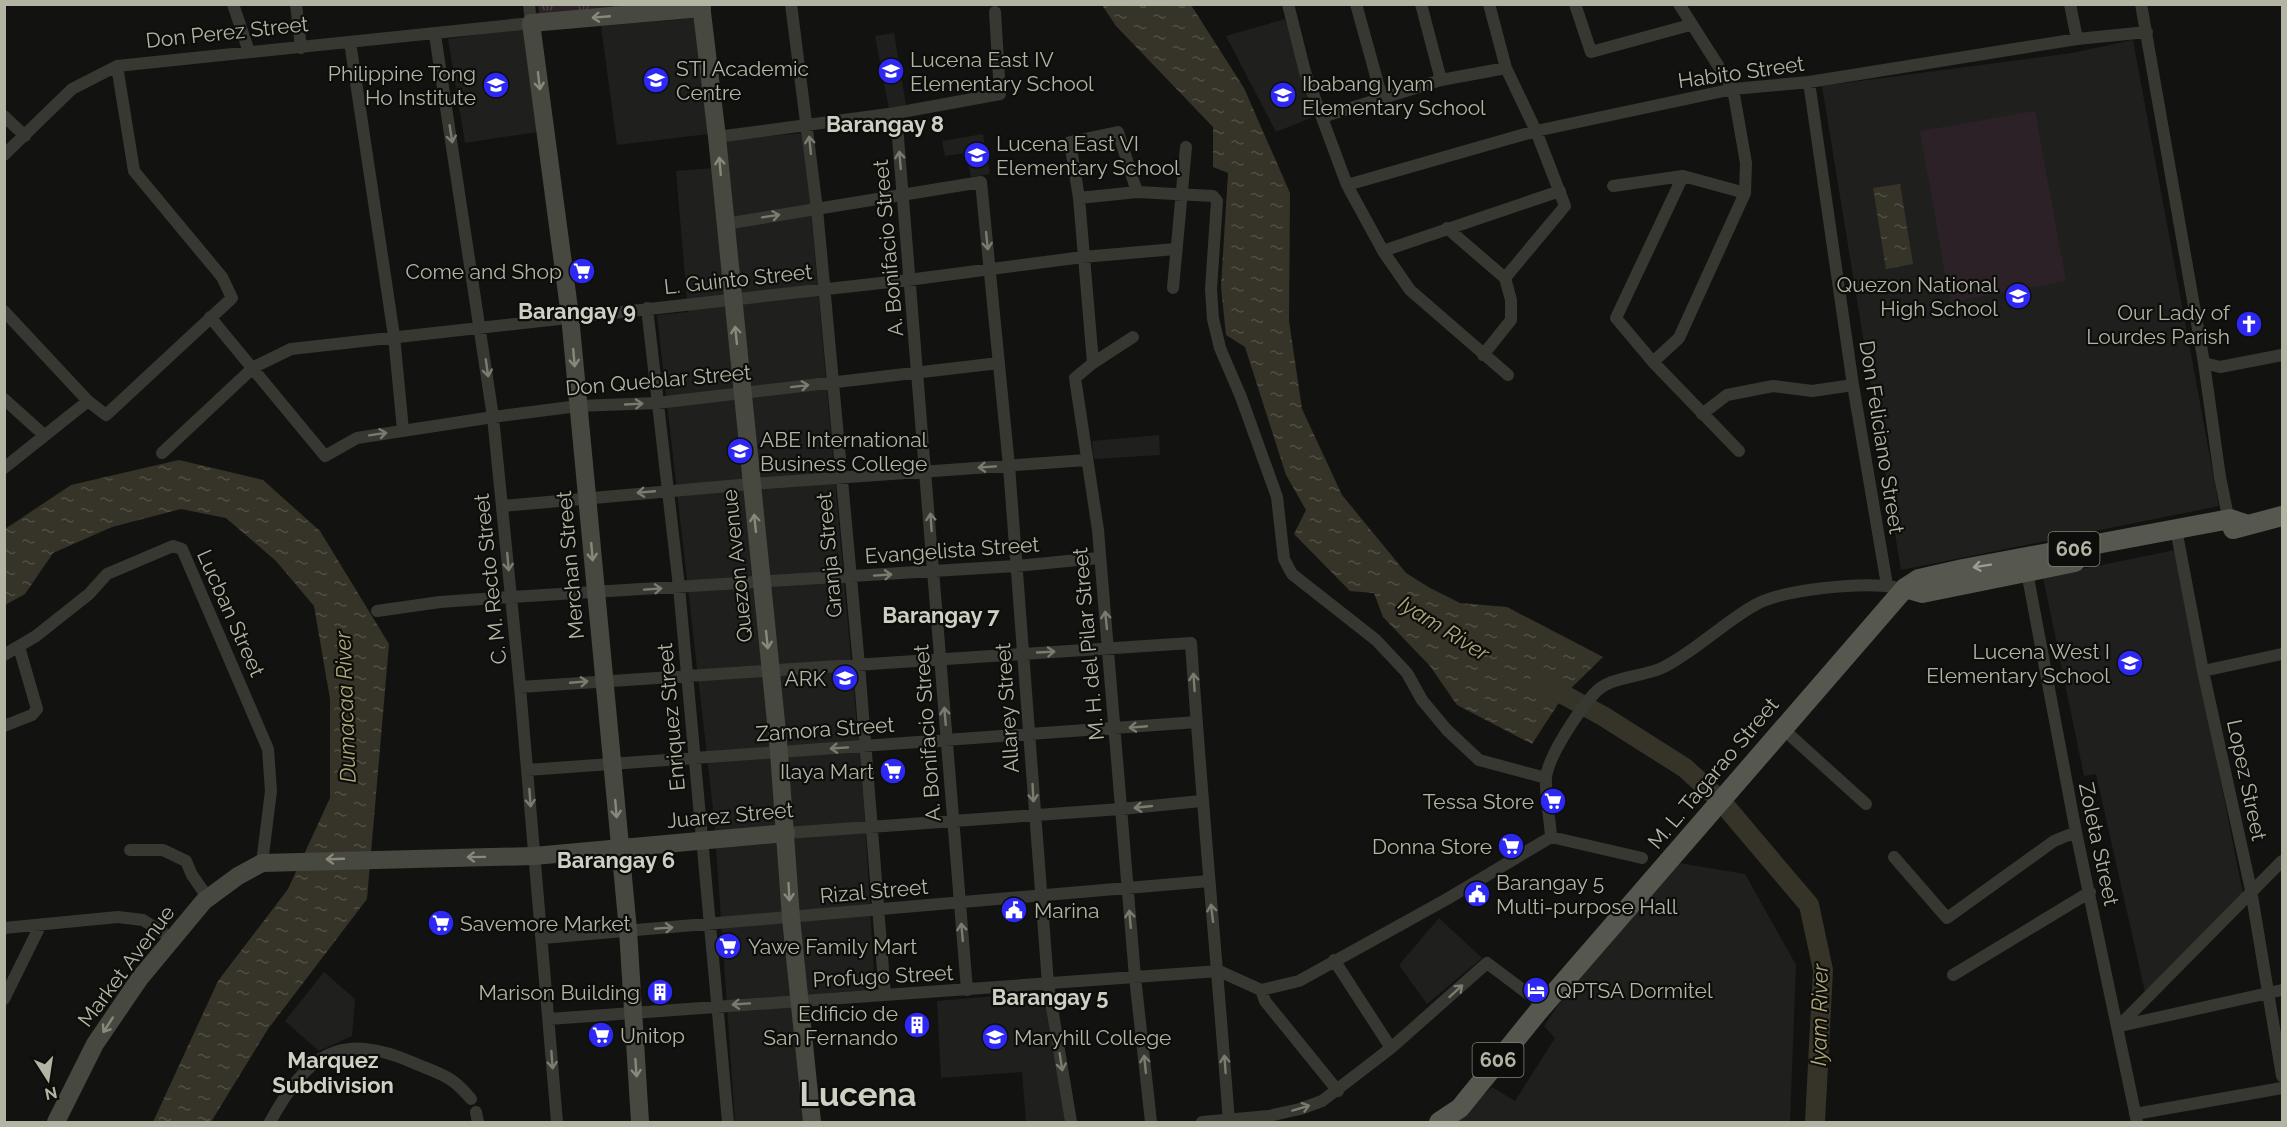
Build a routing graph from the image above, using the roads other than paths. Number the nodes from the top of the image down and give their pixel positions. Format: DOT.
graph roads {
  1 [pos="233,4"];
  2 [pos="296,4"];
  3 [pos="529,4"];
  4 [pos="791,4"];
  5 [pos="1288,4"];
  6 [pos="1356,4"];
  7 [pos="1421,4"];
  8 [pos="1489,4"];
  9 [pos="1575,4"];
  10 [pos="1679,4"];
  11 [pos="2070,4"];
  12 [pos="2141,4"];
  13 [pos="701,6"];
  14 [pos="995,12"];
  15 [pos="531,23"];
  16 [pos="1690,25"];
  17 [pos="2147,32"];
  18 [pos="435,34"];
  19 [pos="2077,39"];
  20 [pos="350,42"];
  21 [pos="301,48"];
  22 [pos="249,52"];
  23 [pos="117,66"];
  24 [pos="1506,68"];
  25 [pos="1441,80"];
  26 [pos="1809,82"];
  27 [pos="1733,89"];
  28 [pos="1382,98"];
  29 [pos="896,113"];
  30 [pos="4,116"];
  31 [pos="1322,117"];
  32 [pos="808,124"];
  33 [pos="1536,131"];
  34 [pos="25,136"];
  35 [pos="717,137"];
  36 [pos="1186,147"];
  37 [pos="4,155"];
  38 [pos="1683,176"];
  39 [pos="1347,185"];
  40 [pos="1613,186"];
  41 [pos="1560,191"];
  42 [pos="1137,192"];
  43 [pos="1745,193"];
  44 [pos="903,195"];
  45 [pos="1182,195"];
  46 [pos="1079,198"];
  47 [pos="818,209"];
  48 [pos="725,224"];
  49 [pos="1447,228"];
  50 [pos="1175,249"];
  51 [pos="1383,251"];
  52 [pos="1083,257"];
  53 [pos="990,269"];
  54 [pos="1505,278"];
  55 [pos="908,280"];
  56 [pos="1173,288"];
  57 [pos="824,289"];
  58 [pos="732,298"];
  59 [pos="647,308"];
  60 [pos="5,311"];
  61 [pos="570,316"];
  62 [pos="210,317"];
  63 [pos="481,326"];
  64 [pos="394,336"];
  65 [pos="1133,337"];
  66 [pos="1483,355"];
  67 [pos="2283,355"];
  68 [pos="1653,362"];
  69 [pos="999,363"];
  70 [pos="1093,363"];
  71 [pos="2204,363"];
  72 [pos="254,367"];
  73 [pos="919,372"];
  74 [pos="1508,375"];
  75 [pos="833,382"];
  76 [pos="1853,385"];
  77 [pos="742,393"];
  78 [pos="4,399"];
  79 [pos="88,401"];
  80 [pos="657,403"];
  81 [pos="578,406"];
  82 [pos="1702,414"];
  83 [pos="494,417"];
  84 [pos="403,430"];
  85 [pos="44,435"];
  86 [pos="1739,451"];
  87 [pos="162,453"];
  88 [pos="1088,460"];
  89 [pos="1009,466"];
  90 [pos="4,468"];
  91 [pos="927,471"];
  92 [pos="842,477"];
  93 [pos="751,484"];
  94 [pos="668,490"];
  95 [pos="586,498"];
  96 [pos="503,506"];
  97 [pos="2283,516"];
  98 [pos="2235,524"];
  99 [pos="2178,535"];
  100 [pos="1100,558"];
  101 [pos="1015,566"];
  102 [pos="934,572"];
  103 [pos="2027,572"];
  104 [pos="850,577"];
  105 [pos="762,582"];
  106 [pos="679,587"];
  107 [pos="1896,587"];
  108 [pos="595,592"];
  109 [pos="511,597"];
  110 [pos="377,611"];
  111 [pos="19,647"];
  112 [pos="1109,649"];
  113 [pos="1023,654"];
  114 [pos="2283,654"];
  115 [pos="4,655"];
  116 [pos="941,660"];
  117 [pos="859,665"];
  118 [pos="2203,670"];
  119 [pos="770,671"];
  120 [pos="687,678"];
  121 [pos="604,680"];
  122 [pos="520,687"];
  123 [pos="1197,722"];
  124 [pos="4,726"];
  125 [pos="1782,728"];
  126 [pos="1116,729"];
  127 [pos="1030,735"];
  128 [pos="947,740"];
  129 [pos="865,746"];
  130 [pos="779,752"];
  131 [pos="695,760"];
  132 [pos="613,766"];
  133 [pos="527,770"];
  134 [pos="1546,778"];
  135 [pos="1201,801"];
  136 [pos="1866,804"];
  137 [pos="1121,809"];
  138 [pos="1034,815"];
  139 [pos="953,820"];
  140 [pos="871,827"];
  141 [pos="2076,832"];
  142 [pos="786,833"];
  143 [pos="1551,837"];
  144 [pos="702,840"];
  145 [pos="619,847"];
  146 [pos="130,850"];
  147 [pos="534,856"];
  148 [pos="1893,857"];
  149 [pos="1642,858"];
  150 [pos="2283,861"];
  151 [pos="262,863"];
  152 [pos="1209,881"];
  153 [pos="1128,888"];
  154 [pos="2251,890"];
  155 [pos="2090,892"];
  156 [pos="1040,897"];
  157 [pos="208,898"];
  158 [pos="960,903"];
  159 [pos="876,910"];
  160 [pos="791,918"];
  161 [pos="710,924"];
  162 [pos="40,926"];
  163 [pos="4,928"];
  164 [pos="628,930"];
  165 [pos="543,938"];
  166 [pos="173,939"];
  167 [pos="1335,960"];
  168 [pos="1219,971"];
  169 [pos="1953,975"];
  170 [pos="1135,977"];
  171 [pos="1048,984"];
  172 [pos="967,990"];
  173 [pos="1261,990"];
  174 [pos="2283,990"];
  175 [pos="2268,992"];
  176 [pos="885,995"];
  177 [pos="4,999"];
  178 [pos="800,1000"];
  179 [pos="1544,1005"];
  180 [pos="719,1006"];
  181 [pos="632,1012"];
  182 [pos="549,1019"];
  183 [pos="2118,1027"];
  184 [pos="1391,1048"];
  185 [pos="2283,1076"];
  186 [pos="2283,1088"];
  187 [pos="1338,1091"];
  188 [pos="471,1099"];
  189 [pos="2136,1118"];
  190 [pos="1229,1121"];
  191 [pos="56,1122"];
  192 [pos="270,1122"];
  193 [pos="557,1122"];
  194 [pos="640,1122"];
  195 [pos="728,1122"];
  196 [pos="812,1122"];
  197 [pos="1071,1122"];
  198 [pos="1151,1122"];
  199 [pos="1202,1122"];
  200 [pos="1439,1122"];
  1 -- 22 [label="street"];
  2 -- 21 [label="street"];
  3 -- 15 [label="street, Merchan Street"];
  4 -- 32 [label="street, Granja Street"];
  5 -- 31 [label="street"];
  6 -- 28 [label="street"];
  7 -- 25 [label="street"];
  8 -- 24 [label="street"];
  9 -- 16 [label="street"];
  10 -- 16 [label="street"];
  11 -- 19 [label="street"];
  12 -- 17 [label="street"];
  13 -- 15 [label="main road, Don Perez Street, one-way"];
  13 -- 35 [label="main road, Quezon Avenue"];
  14 -- 29 [label="street"];
  15 -- 18 [label="street, Don Perez Street"];
  15 -- 61 [label="main road, Merchan Street, one-way"];
  16 -- 27 [label="street"];
  17 -- 19 [label="street, Habito Street"];
  17 -- 71 [label="street"];
  18 -- 20 [label="street, Don Perez Street"];
  18 -- 63 [label="street, C. M. Recto Street, one-way"];
  19 -- 26 [label="street, Habito Street"];
  20 -- 21 [label="street, Don Perez Street"];
  20 -- 64 [label="street"];
  21 -- 22 [label="street, Don Perez Street"];
  22 -- 23 [label="street, Don Perez Street"];
  23 -- 34 [label="street, Don Perez Street"];
  23 -- 62 [label="street"];
  24 -- 25 [label="street"];
  24 -- 33 [label="street"];
  25 -- 28 [label="street"];
  26 -- 27 [label="street, Habito Street"];
  26 -- 76 [label="street, Don Feliciano Street"];
  27 -- 33 [label="street, Habito Street"];
  27 -- 43 [label="street"];
  28 -- 31 [label="street"];
  29 -- 32 [label="street"];
  44 -- 29 [label="street, A. Bonifacio Street, one-way"];
  30 -- 34 [label="street"];
  31 -- 39 [label="street"];
  32 -- 35 [label="street"];
  47 -- 32 [label="street, Granja Street, one-way"];
  33 -- 39 [label="street, Habito Street"];
  33 -- 41 [label="street"];
  34 -- 37 [label="street, Don Perez Street"];
  48 -- 35 [label="main road, Quezon Avenue, one-way"];
  36 -- 45 [label="street"];
  38 -- 40 [label="street"];
  38 -- 43 [label="street"];
  38 -- 68 [label="street"];
  39 -- 51 [label="street"];
  41 -- 49 [label="street"];
  41 -- 54 [label="street"];
  42 -- 45 [label="street"];
  42 -- 46 [label="street"];
  42 -- 46 [label="street"];
  43 -- 68 [label="street"];
  44 -- 47 [label="street"];
  44 -- 53 [label="street, Allarey Street, one-way"];
  44 -- 55 [label="street, A. Bonifacio Street"];
  45 -- 50 [label="street"];
  45 -- 134 [label="street"];
  46 -- 52 [label="street"];
  48 -- 47 [label="street, one-way"];
  47 -- 57 [label="street, Granja Street"];
  48 -- 58 [label="main road, Quezon Avenue"];
  49 -- 51 [label="street"];
  49 -- 54 [label="street"];
  50 -- 52 [label="street, L. Guinto Street"];
  50 -- 56 [label="street"];
  51 -- 66 [label="street"];
  52 -- 53 [label="street, L. Guinto Street"];
  52 -- 70 [label="street"];
  53 -- 55 [label="street, L. Guinto Street"];
  53 -- 69 [label="street, Allarey Street"];
  54 -- 66 [label="street"];
  55 -- 57 [label="street, L. Guinto Street"];
  55 -- 73 [label="street, A. Bonifacio Street"];
  57 -- 58 [label="street, L. Guinto Street"];
  57 -- 75 [label="street, Granja Street"];
  58 -- 59 [label="street, L. Guinto Street"];
  77 -- 58 [label="main road, Quezon Avenue, one-way"];
  59 -- 61 [label="street, L. Guinto Street"];
  59 -- 80 [label="street, Enriquez Street"];
  60 -- 79 [label="street"];
  61 -- 63 [label="street, L. Guinto Street"];
  61 -- 81 [label="main road, Merchan Street, one-way"];
  62 -- 72 [label="street"];
  62 -- 79 [label="street"];
  63 -- 64 [label="street, L. Guinto Street"];
  63 -- 83 [label="street, C. M. Recto Street, one-way"];
  64 -- 72 [label="street, L. Guinto Street"];
  64 -- 84 [label="street"];
  65 -- 70 [label="street"];
  66 -- 74 [label="street"];
  67 -- 71 [label="street"];
  68 -- 82 [label="street"];
  69 -- 73 [label="street, Don Queblar Street"];
  69 -- 89 [label="street, Allarey Street"];
  70 -- 88 [label="street, M. H. del Pilar Street"];
  71 -- 98 [label="street"];
  72 -- 84 [label="street, Don Queblar Street, one-way"];
  72 -- 87 [label="street, L. Guinto Street"];
  73 -- 75 [label="street, Don Queblar Street"];
  73 -- 91 [label="street, A. Bonifacio Street"];
  77 -- 75 [label="street, Don Queblar Street, one-way"];
  75 -- 92 [label="street, Granja Street"];
  76 -- 82 [label="street"];
  76 -- 107 [label="street, Don Feliciano Street"];
  77 -- 80 [label="street, Don Queblar Street"];
  77 -- 93 [label="main road, Quezon Avenue"];
  78 -- 85 [label="street"];
  79 -- 85 [label="street"];
  81 -- 80 [label="street, Don Queblar Street, one-way"];
  80 -- 94 [label="street, Enriquez Street"];
  81 -- 83 [label="street, Don Queblar Street"];
  81 -- 95 [label="main road, Merchan Street"];
  82 -- 86 [label="street"];
  83 -- 84 [label="street, Don Queblar Street"];
  83 -- 96 [label="street, C. M. Recto Street"];
  85 -- 90 [label="street"];
  88 -- 89 [label="street"];
  88 -- 100 [label="street, M. H. del Pilar Street"];
  89 -- 91 [label="street, one-way"];
  89 -- 101 [label="street, Allarey Street"];
  91 -- 92 [label="street"];
  102 -- 91 [label="street, A. Bonifacio Street, one-way"];
  92 -- 93 [label="street"];
  92 -- 104 [label="street, Granja Street"];
  93 -- 94 [label="street"];
  105 -- 93 [label="main road, Quezon Avenue, one-way"];
  94 -- 95 [label="street, one-way"];
  94 -- 106 [label="street, Enriquez Street"];
  95 -- 96 [label="street"];
  95 -- 108 [label="main road, Merchan Street, one-way"];
  96 -- 109 [label="street, C. M. Recto Street, one-way"];
  97 -- 98 [label="main road, M. L. Tagarao Street / 606"];
  98 -- 99 [label="main road, M. L. Tagarao Street / 606"];
  99 -- 103 [label="main road, M. L. Tagarao Street / 606"];
  99 -- 107 [label="main road, M. L. Tagarao Street / 606, one-way"];
  99 -- 118 [label="street, Lopez Street"];
  100 -- 101 [label="street, Evangelista Street"];
  112 -- 100 [label="street, M. H. del Pilar Street, one-way"];
  101 -- 102 [label="street, Evangelista Street"];
  101 -- 113 [label="street, Allarey Street"];
  104 -- 102 [label="street, Evangelista Street, one-way"];
  102 -- 116 [label="street, A. Bonifacio Street"];
  103 -- 107 [label="main road, M. L. Tagarao Street / 606"];
  103 -- 141 [label="street, Zoleta Street"];
  104 -- 105 [label="street, Evangelista Street"];
  104 -- 117 [label="street, Granja Street"];
  105 -- 106 [label="street, Evangelista Street"];
  105 -- 119 [label="main road, Quezon Avenue, one-way"];
  108 -- 106 [label="street, Evangelista Street, one-way"];
  106 -- 120 [label="street, Enriquez Street"];
  107 -- 125 [label="main road, M. L. Tagarao Street / 606"];
  107 -- 134 [label="street"];
  108 -- 109 [label="street, Evangelista Street"];
  108 -- 121 [label="main road, Merchan Street"];
  109 -- 110 [label="street, Evangelista Street"];
  109 -- 122 [label="street, C. M. Recto Street"];
  111 -- 115 [label="street, Lucban Street"];
  111 -- 124 [label="street"];
  111 -- 151 [label="street, Lucban Street"];
  113 -- 112 [label="street, one-way"];
  123 -- 112 [label="street, one-way"];
  112 -- 126 [label="street, M. H. del Pilar Street"];
  113 -- 116 [label="street"];
  113 -- 127 [label="street, Allarey Street"];
  114 -- 118 [label="street"];
  116 -- 117 [label="street"];
  128 -- 116 [label="street, A. Bonifacio Street, one-way"];
  117 -- 119 [label="street"];
  117 -- 129 [label="street, Granja Street"];
  118 -- 154 [label="street, Lopez Street"];
  119 -- 120 [label="street"];
  119 -- 130 [label="main road, Quezon Avenue"];
  120 -- 121 [label="street"];
  120 -- 131 [label="street, Enriquez Street"];
  122 -- 121 [label="street, one-way"];
  121 -- 132 [label="main road, Merchan Street"];
  122 -- 133 [label="street, C. M. Recto Street"];
  123 -- 126 [label="street, Zamora Street, one-way"];
  123 -- 135 [label="street"];
  125 -- 136 [label="street"];
  125 -- 179 [label="main road, M. L. Tagarao Street / 606"];
  126 -- 127 [label="street, Zamora Street"];
  126 -- 137 [label="street, M. H. del Pilar Street"];
  127 -- 128 [label="street, Zamora Street"];
  127 -- 138 [label="street, Allarey Street, one-way"];
  128 -- 129 [label="street, Zamora Street"];
  128 -- 139 [label="street, A. Bonifacio Street"];
  129 -- 130 [label="street, Zamora Street, one-way"];
  129 -- 140 [label="street, Granja Street"];
  130 -- 131 [label="street, Zamora Street"];
  130 -- 142 [label="main road, Quezon Avenue"];
  131 -- 132 [label="street, Zamora Street"];
  131 -- 144 [label="street, Enriquez Street"];
  132 -- 133 [label="street, Zamora Street"];
  132 -- 145 [label="main road, Merchan Street, one-way"];
  133 -- 147 [label="street, C. M. Recto Street, one-way"];
  134 -- 143 [label="street"];
  135 -- 137 [label="street, Juarez Street, one-way"];
  135 -- 152 [label="street"];
  137 -- 138 [label="street, Juarez Street"];
  137 -- 153 [label="street, M. H. del Pilar Street"];
  138 -- 139 [label="street, Juarez Street"];
  138 -- 156 [label="street, Allarey Street"];
  139 -- 140 [label="street, Juarez Street"];
  139 -- 158 [label="street, A. Bonifacio Street"];
  140 -- 142 [label="street, Juarez Street"];
  140 -- 159 [label="street, Granja Street"];
  141 -- 148 [label="street"];
  141 -- 155 [label="street, Zoleta Street"];
  142 -- 144 [label="main road, Juarez Street"];
  142 -- 160 [label="main road, Quezon Avenue, one-way"];
  143 -- 149 [label="street"];
  143 -- 167 [label="street"];
  144 -- 145 [label="main road, Juarez Street"];
  144 -- 161 [label="street, Enriquez Street"];
  145 -- 147 [label="main road, Juarez Street"];
  145 -- 164 [label="main road, Merchan Street"];
  146 -- 157 [label="street"];
  147 -- 151 [label="main road, Juarez Street, one-way"];
  147 -- 165 [label="street, C. M. Recto Street"];
  150 -- 154 [label="street"];
  151 -- 157 [label="main road, Market Avenue"];
  152 -- 153 [label="street, Rizal Street"];
  168 -- 152 [label="street, one-way"];
  153 -- 156 [label="street, Rizal Street"];
  170 -- 153 [label="street, M. H. del Pilar Street, one-way"];
  154 -- 175 [label="street, Lopez Street"];
  154 -- 183 [label="street"];
  155 -- 169 [label="street"];
  155 -- 183 [label="street, Zoleta Street"];
  156 -- 158 [label="street, Rizal Street"];
  156 -- 171 [label="street, Allarey Street"];
  157 -- 166 [label="main road, Market Avenue"];
  158 -- 159 [label="street, Rizal Street"];
  172 -- 158 [label="street, A. Bonifacio Street, one-way"];
  159 -- 160 [label="street, Rizal Street"];
  159 -- 176 [label="street, Granja Street"];
  160 -- 161 [label="street, Rizal Street"];
  160 -- 178 [label="main road, Quezon Avenue"];
  164 -- 161 [label="street, Rizal Street, one-way"];
  161 -- 180 [label="street, Enriquez Street"];
  162 -- 163 [label="street"];
  162 -- 166 [label="street"];
  162 -- 177 [label="street"];
  164 -- 165 [label="street, Rizal Street"];
  164 -- 181 [label="main road, Merchan Street"];
  165 -- 182 [label="street, C. M. Recto Street"];
  166 -- 191 [label="main road, Market Avenue, one-way"];
  167 -- 173 [label="street"];
  167 -- 184 [label="street"];
  168 -- 170 [label="street, Profugo Street"];
  168 -- 173 [label="street"];
  190 -- 168 [label="street, one-way"];
  170 -- 171 [label="street, Profugo Street"];
  198 -- 170 [label="street, M. H. del Pilar Street, one-way"];
  171 -- 172 [label="street, Profugo Street"];
  171 -- 197 [label="street, Allarey Street, one-way"];
  172 -- 176 [label="street, Profugo Street"];
  173 -- 187 [label="street"];
  174 -- 175 [label="street"];
  175 -- 183 [label="street"];
  175 -- 185 [label="street, Lopez Street"];
  176 -- 178 [label="street, Profugo Street"];
  178 -- 180 [label="street, Profugo Street, one-way"];
  178 -- 196 [label="main road, Quezon Avenue"];
  184 -- 179 [label="street, one-way"];
  179 -- 200 [label="main road, M. L. Tagarao Street / 606"];
  180 -- 181 [label="street, Profugo Street"];
  180 -- 195 [label="street, Enriquez Street"];
  181 -- 182 [label="street, Profugo Street"];
  181 -- 194 [label="main road, Merchan Street, one-way"];
  182 -- 193 [label="street, C. M. Recto Street, one-way"];
  183 -- 189 [label="street, Zoleta Street"];
  184 -- 187 [label="street"];
  186 -- 189 [label="street"];
  190 -- 187 [label="street, one-way"];
  188 -- 192 [label="street"];
  190 -- 199 [label="street"];
}
